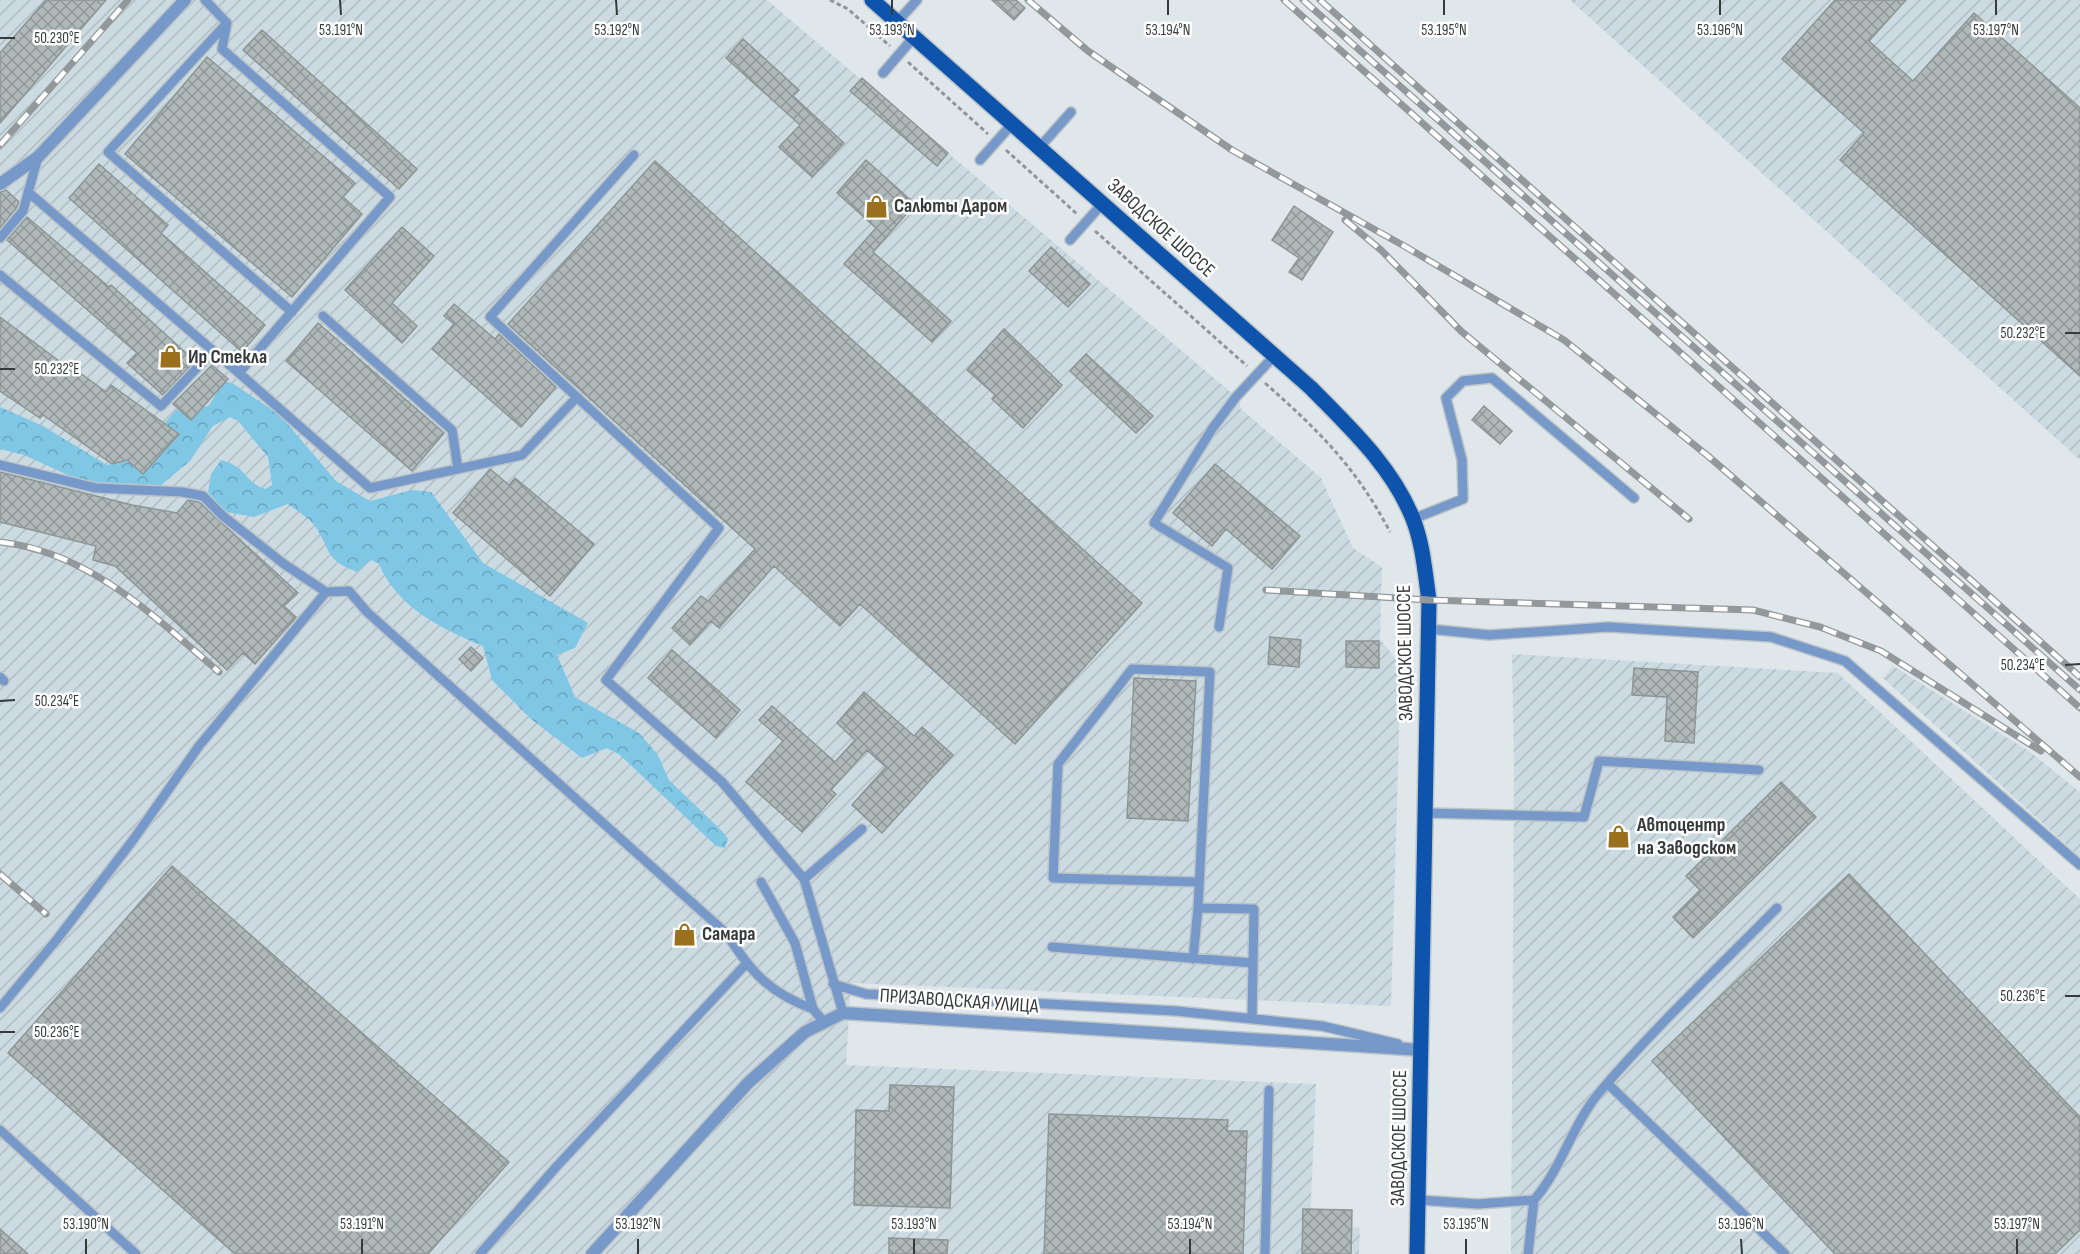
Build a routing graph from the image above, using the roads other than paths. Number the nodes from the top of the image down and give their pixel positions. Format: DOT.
graph roads {
  1 [pos="185,0"];
  2 [pos="205,0"];
  3 [pos="872,0"];
  4 [pos="916,0"];
  5 [pos="897,22"];
  6 [pos="227,23"];
  7 [pos="914,37"];
  8 [pos="883,73"];
  9 [pos="1071,112"];
  10 [pos="1012,124"];
  11 [pos="1039,148"];
  12 [pos="634,155"];
  13 [pos="38,157"];
  14 [pos="980,160"];
  15 [pos="0,184"];
  16 [pos="28,192"];
  17 [pos="1102,204"];
  18 [pos="0,238"];
  19 [pos="1070,240"];
  20 [pos="0,274"];
  21 [pos="292,312"];
  22 [pos="323,316"];
  23 [pos="213,351"];
  24 [pos="1274,356"];
  25 [pos="239,373"];
  26 [pos="577,397"];
  27 [pos="0,465"];
  28 [pos="458,469"];
  29 [pos="1634,498"];
  30 [pos="1413,519"];
  31 [pos="326,592"];
  32 [pos="1219,627"];
  33 [pos="1429,629"];
  34 [pos="1759,770"];
  35 [pos="1426,813"];
  36 [pos="862,829"];
  37 [pos="2080,865"];
  38 [pos="804,879"];
  39 [pos="761,882"];
  40 [pos="1199,882"];
  41 [pos="1198,908"];
  42 [pos="1777,908"];
  43 [pos="1052,947"];
  44 [pos="1193,958"];
  45 [pos="1253,963"];
  46 [pos="746,964"];
  47 [pos="833,984"];
  48 [pos="0,1008"];
  49 [pos="813,1009"];
  50 [pos="843,1013"];
  51 [pos="1252,1019"];
  52 [pos="824,1022"];
  53 [pos="1422,1050"];
  54 [pos="1608,1083"];
  55 [pos="1269,1090"];
  56 [pos="0,1130"];
  57 [pos="1419,1200"];
  58 [pos="1534,1200"];
  59 [pos="136,1254"];
  60 [pos="480,1254"];
  61 [pos="592,1254"];
  62 [pos="1265,1254"];
  63 [pos="1417,1254"];
  64 [pos="1528,1254"];
  65 [pos="1785,1254"];
  1 -- 13 [label="street"];
  2 -- 6 [label="lane"];
  3 -- 5 [label="main road, ЗАВОДСКОЕ ШОССЕ"];
  4 -- 5 [label="lane"];
  5 -- 7 [label="main road, ЗАВОДСКОЕ ШОССЕ"];
  6 -- 21 [label="lane"];
  6 -- 21 [label="lane"];
  7 -- 8 [label="lane"];
  7 -- 10 [label="main road, ЗАВОДСКОЕ ШОССЕ"];
  9 -- 11 [label="lane"];
  10 -- 11 [label="main road, ЗАВОДСКОЕ ШОССЕ"];
  10 -- 14 [label="lane"];
  11 -- 17 [label="main road, ЗАВОДСКОЕ ШОССЕ"];
  12 -- 26 [label="lane"];
  13 -- 15 [label="street"];
  13 -- 16 [label="lane"];
  16 -- 18 [label="lane"];
  16 -- 23 [label="lane"];
  17 -- 19 [label="lane"];
  17 -- 24 [label="main road, ЗАВОДСКОЕ ШОССЕ"];
  20 -- 23 [label="lane"];
  21 -- 25 [label="lane"];
  22 -- 28 [label="lane"];
  23 -- 25 [label="lane"];
  24 -- 30 [label="main road, ЗАВОДСКОЕ ШОССЕ"];
  24 -- 32 [label="lane"];
  25 -- 28 [label="lane"];
  26 -- 28 [label="lane"];
  26 -- 38 [label="lane"];
  27 -- 31 [label="lane"];
  29 -- 30 [label="lane"];
  30 -- 33 [label="main road, ЗАВОДСКОЕ ШОССЕ"];
  31 -- 46 [label="lane"];
  31 -- 48 [label="lane"];
  33 -- 35 [label="main road, ЗАВОДСКОЕ ШОССЕ"];
  33 -- 37 [label="lane"];
  34 -- 35 [label="lane"];
  35 -- 53 [label="main road, ЗАВОДСКОЕ ШОССЕ"];
  36 -- 38 [label="lane"];
  38 -- 47 [label="lane"];
  39 -- 49 [label="lane"];
  40 -- 40 [label="lane"];
  40 -- 41 [label="lane"];
  41 -- 44 [label="lane"];
  41 -- 45 [label="lane"];
  42 -- 54 [label="lane"];
  43 -- 44 [label="lane"];
  44 -- 45 [label="lane"];
  45 -- 51 [label="lane"];
  46 -- 49 [label="lane"];
  46 -- 60 [label="lane"];
  47 -- 50 [label="lane"];
  47 -- 51 [label="lane"];
  49 -- 52 [label="lane"];
  50 -- 52 [label="street, ПРИЗАВОДСКАЯ УЛИЦА"];
  50 -- 53 [label="street, ПРИЗАВОДСКАЯ УЛИЦА"];
  51 -- 53 [label="lane"];
  52 -- 61 [label="street, ПРИЗАВОДСКАЯ УЛИЦА"];
  53 -- 57 [label="main road, ЗАВОДСКОЕ ШОССЕ"];
  54 -- 58 [label="lane"];
  54 -- 65 [label="lane"];
  55 -- 62 [label="lane"];
  56 -- 59 [label="lane"];
  57 -- 58 [label="lane"];
  57 -- 63 [label="main road, ЗАВОДСКОЕ ШОССЕ"];
  58 -- 64 [label="lane"];
}
